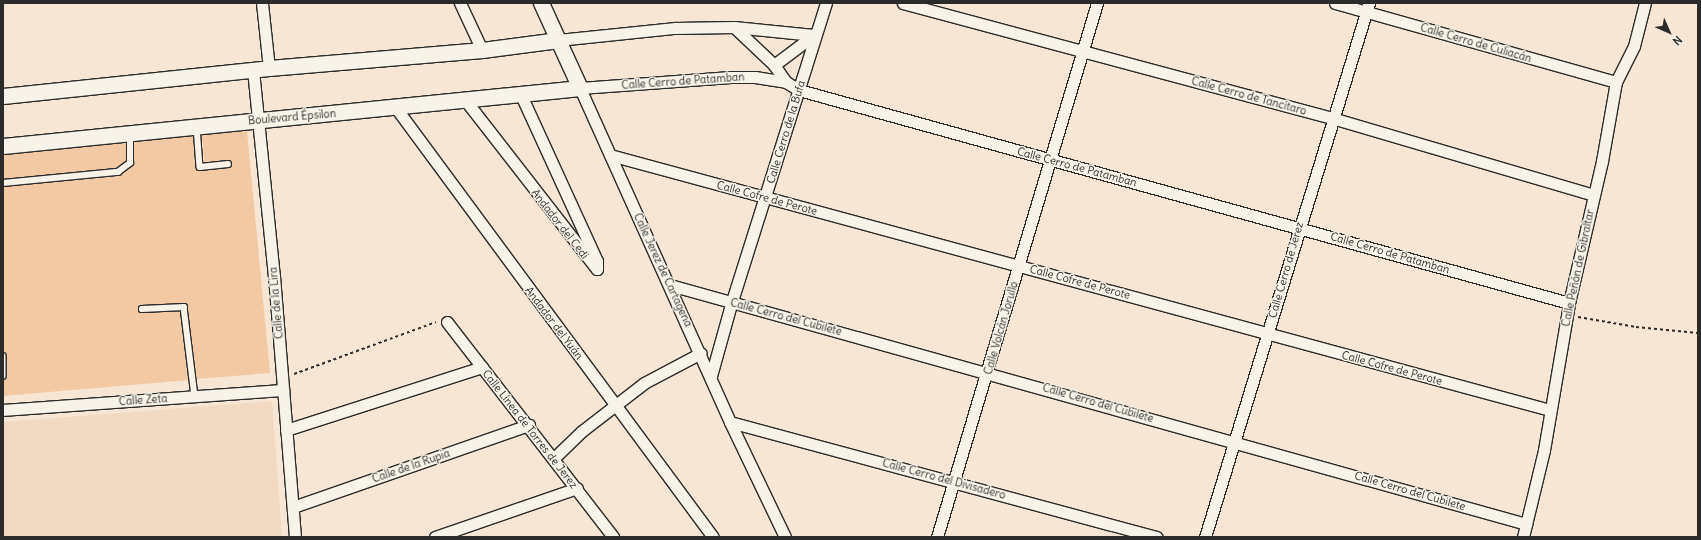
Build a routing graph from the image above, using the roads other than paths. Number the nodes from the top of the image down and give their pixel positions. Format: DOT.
graph roads {
  1 [pos="262,3"];
  2 [pos="460,3"];
  3 [pos="541,3"];
  4 [pos="826,3"];
  5 [pos="903,3"];
  6 [pos="1097,3"];
  7 [pos="1335,3"];
  8 [pos="1645,3"];
  9 [pos="1367,7"];
  10 [pos="734,27"];
  11 [pos="814,35"];
  12 [pos="558,40"];
  13 [pos="482,50"];
  14 [pos="1082,52"];
  15 [pos="774,65"];
  16 [pos="269,68"];
  17 [pos="253,70"];
  18 [pos="786,82"];
  19 [pos="1616,82"];
  20 [pos="580,88"];
  21 [pos="799,90"];
  22 [pos="521,95"];
  23 [pos="3,96"];
  24 [pos="466,101"];
  25 [pos="396,108"];
  26 [pos="1332,118"];
  27 [pos="259,120"];
  28 [pos="197,126"];
  29 [pos="130,134"];
  30 [pos="3,146"];
  31 [pos="610,155"];
  32 [pos="1051,160"];
  33 [pos="228,164"];
  34 [pos="3,183"];
  35 [pos="1594,195"];
  36 [pos="766,197"];
  37 [pos="1299,227"];
  38 [pos="1018,266"];
  39 [pos="670,285"];
  40 [pos="732,302"];
  41 [pos="1570,303"];
  42 [pos="142,309"];
  43 [pos="447,322"];
  44 [pos="1268,334"];
  45 [pos="701,353"];
  46 [pos="3,356"];
  47 [pos="482,367"];
  48 [pos="988,372"];
  49 [pos="3,376"];
  50 [pos="711,376"];
  51 [pos="283,390"];
  52 [pos="195,396"];
  53 [pos="616,404"];
  54 [pos="3,410"];
  55 [pos="1550,410"];
  56 [pos="730,422"];
  57 [pos="529,425"];
  58 [pos="286,430"];
  59 [pos="1235,442"];
  60 [pos="554,458"];
  61 [pos="955,482"];
  62 [pos="577,488"];
  63 [pos="293,508"];
  64 [pos="1526,524"];
  65 [pos="295,537"];
  66 [pos="435,537"];
  67 [pos="613,537"];
  68 [pos="713,537"];
  69 [pos="785,537"];
  70 [pos="937,537"];
  71 [pos="1157,537"];
  72 [pos="1204,537"];
  73 [pos="1523,537"];
  1 -- 16 [label="street"];
  2 -- 13 [label="street"];
  3 -- 12 [label="street, Calle Jerez de Cartagena"];
  4 -- 11 [label="street, Calle Cerro de la Bufa"];
  5 -- 14 [label="street, Calle Cerro de Tancítaro"];
  6 -- 14 [label="street, Calle Volcán Jorullo"];
  7 -- 9 [label="street, Calle Cerro de Culiacán"];
  8 -- 19 [label="street, Calle Peñón de Gibraltar"];
  9 -- 19 [label="street, Calle Cerro de Culiacán"];
  9 -- 26 [label="street, Calle Cerro de Jerez"];
  10 -- 11 [label="street"];
  10 -- 12 [label="street"];
  10 -- 15 [label="street"];
  11 -- 15 [label="street"];
  11 -- 21 [label="street, Calle Cerro de la Bufa"];
  12 -- 13 [label="street"];
  12 -- 20 [label="street, Calle Jerez de Cartagena"];
  13 -- 16 [label="street"];
  14 -- 26 [label="street, Calle Cerro de Tancítaro"];
  14 -- 32 [label="street, Calle Volcán Jorullo"];
  15 -- 18 [label="street"];
  16 -- 17 [label="street"];
  17 -- 23 [label="street"];
  17 -- 27 [label="street, Calle de la Lira"];
  18 -- 20 [label="street, Calle Cerro de Patamban"];
  18 -- 21 [label="street, Calle Cerro de Patamban"];
  19 -- 35 [label="street, Calle Peñón de Gibraltar"];
  20 -- 22 [label="street, Boulevard Épsilon"];
  20 -- 31 [label="street, Calle Jerez de Cartagena"];
  21 -- 32 [label="street, Calle Cerro de Patamban"];
  21 -- 36 [label="street, Calle Cerro de la Bufa"];
  22 -- 24 [label="street, Boulevard Épsilon"];
  22 -- 24 [label="street, Andador del Cedi"];
  24 -- 25 [label="street, Boulevard Épsilon"];
  25 -- 27 [label="street, Boulevard Épsilon"];
  25 -- 53 [label="street, Andador del Yuán"];
  26 -- 35 [label="street, Calle Cerro de Tancítaro"];
  26 -- 37 [label="street, Calle Cerro de Jerez"];
  27 -- 28 [label="street, Boulevard Épsilon"];
  27 -- 51 [label="street, Calle de la Lira"];
  28 -- 29 [label="street, Boulevard Épsilon"];
  28 -- 33 [label="lane"];
  29 -- 30 [label="street, Boulevard Épsilon"];
  29 -- 34 [label="lane"];
  31 -- 36 [label="street, Calle Cofre de Perote"];
  31 -- 39 [label="street, Calle Jerez de Cartagena"];
  32 -- 37 [label="street, Calle Cerro de Patamban"];
  32 -- 38 [label="street, Calle Volcán Jorullo"];
  35 -- 41 [label="street, Calle Peñón de Gibraltar"];
  36 -- 38 [label="street, Calle Cofre de Perote"];
  36 -- 40 [label="street, Calle Cerro de la Bufa"];
  37 -- 41 [label="street, Calle Cerro de Patamban"];
  37 -- 44 [label="street, Calle Cerro de Jerez"];
  38 -- 44 [label="street, Calle Cofre de Perote"];
  38 -- 48 [label="street, Calle Volcán Jorullo"];
  39 -- 40 [label="street, Calle Cerro del Cubilete"];
  39 -- 45 [label="street, Calle Jerez de Cartagena"];
  40 -- 48 [label="street, Calle Cerro del Cubilete"];
  40 -- 50 [label="street, Calle Cerro de la Bufa"];
  41 -- 55 [label="street, Calle Peñón de Gibraltar"];
  42 -- 52 [label="lane"];
  43 -- 47 [label="street, Calle Línea de Torres de Jerez"];
  44 -- 55 [label="street, Calle Cofre de Perote"];
  44 -- 59 [label="street, Calle Cerro de Jerez"];
  45 -- 50 [label="street, Calle Jerez de Cartagena"];
  45 -- 53 [label="street"];
  46 -- 49 [label="lane"];
  47 -- 57 [label="street, Calle Línea de Torres de Jerez"];
  47 -- 58 [label="street"];
  48 -- 59 [label="street, Calle Cerro del Cubilete"];
  48 -- 61 [label="street, Calle Volcán Jorullo"];
  50 -- 56 [label="street, Calle Jerez de Cartagena"];
  51 -- 52 [label="street, Calle Zeta"];
  51 -- 58 [label="street, Calle de la Lira"];
  52 -- 54 [label="street, Calle Zeta"];
  53 -- 60 [label="street"];
  53 -- 68 [label="street, Andador del Yuán"];
  55 -- 64 [label="street, Calle Peñón de Gibraltar"];
  56 -- 61 [label="street, Calle Cerro del Divisadero"];
  56 -- 69 [label="street, Calle Jerez de Cartagena"];
  57 -- 60 [label="street, Calle Línea de Torres de Jerez"];
  57 -- 63 [label="street, Calle de la Rupia"];
  58 -- 63 [label="street, Calle de la Lira"];
  59 -- 64 [label="street, Calle Cerro del Cubilete"];
  59 -- 72 [label="street, Calle Cerro de Jerez"];
  60 -- 62 [label="street, Calle Línea de Torres de Jerez"];
  61 -- 70 [label="street, Calle Volcán Jorullo"];
  61 -- 71 [label="street, Calle Cerro del Divisadero"];
  62 -- 66 [label="street"];
  62 -- 67 [label="street, Calle Línea de Torres de Jerez"];
  63 -- 65 [label="street, Calle de la Lira"];
  64 -- 73 [label="street, Calle Peñón de Gibraltar"];
}
